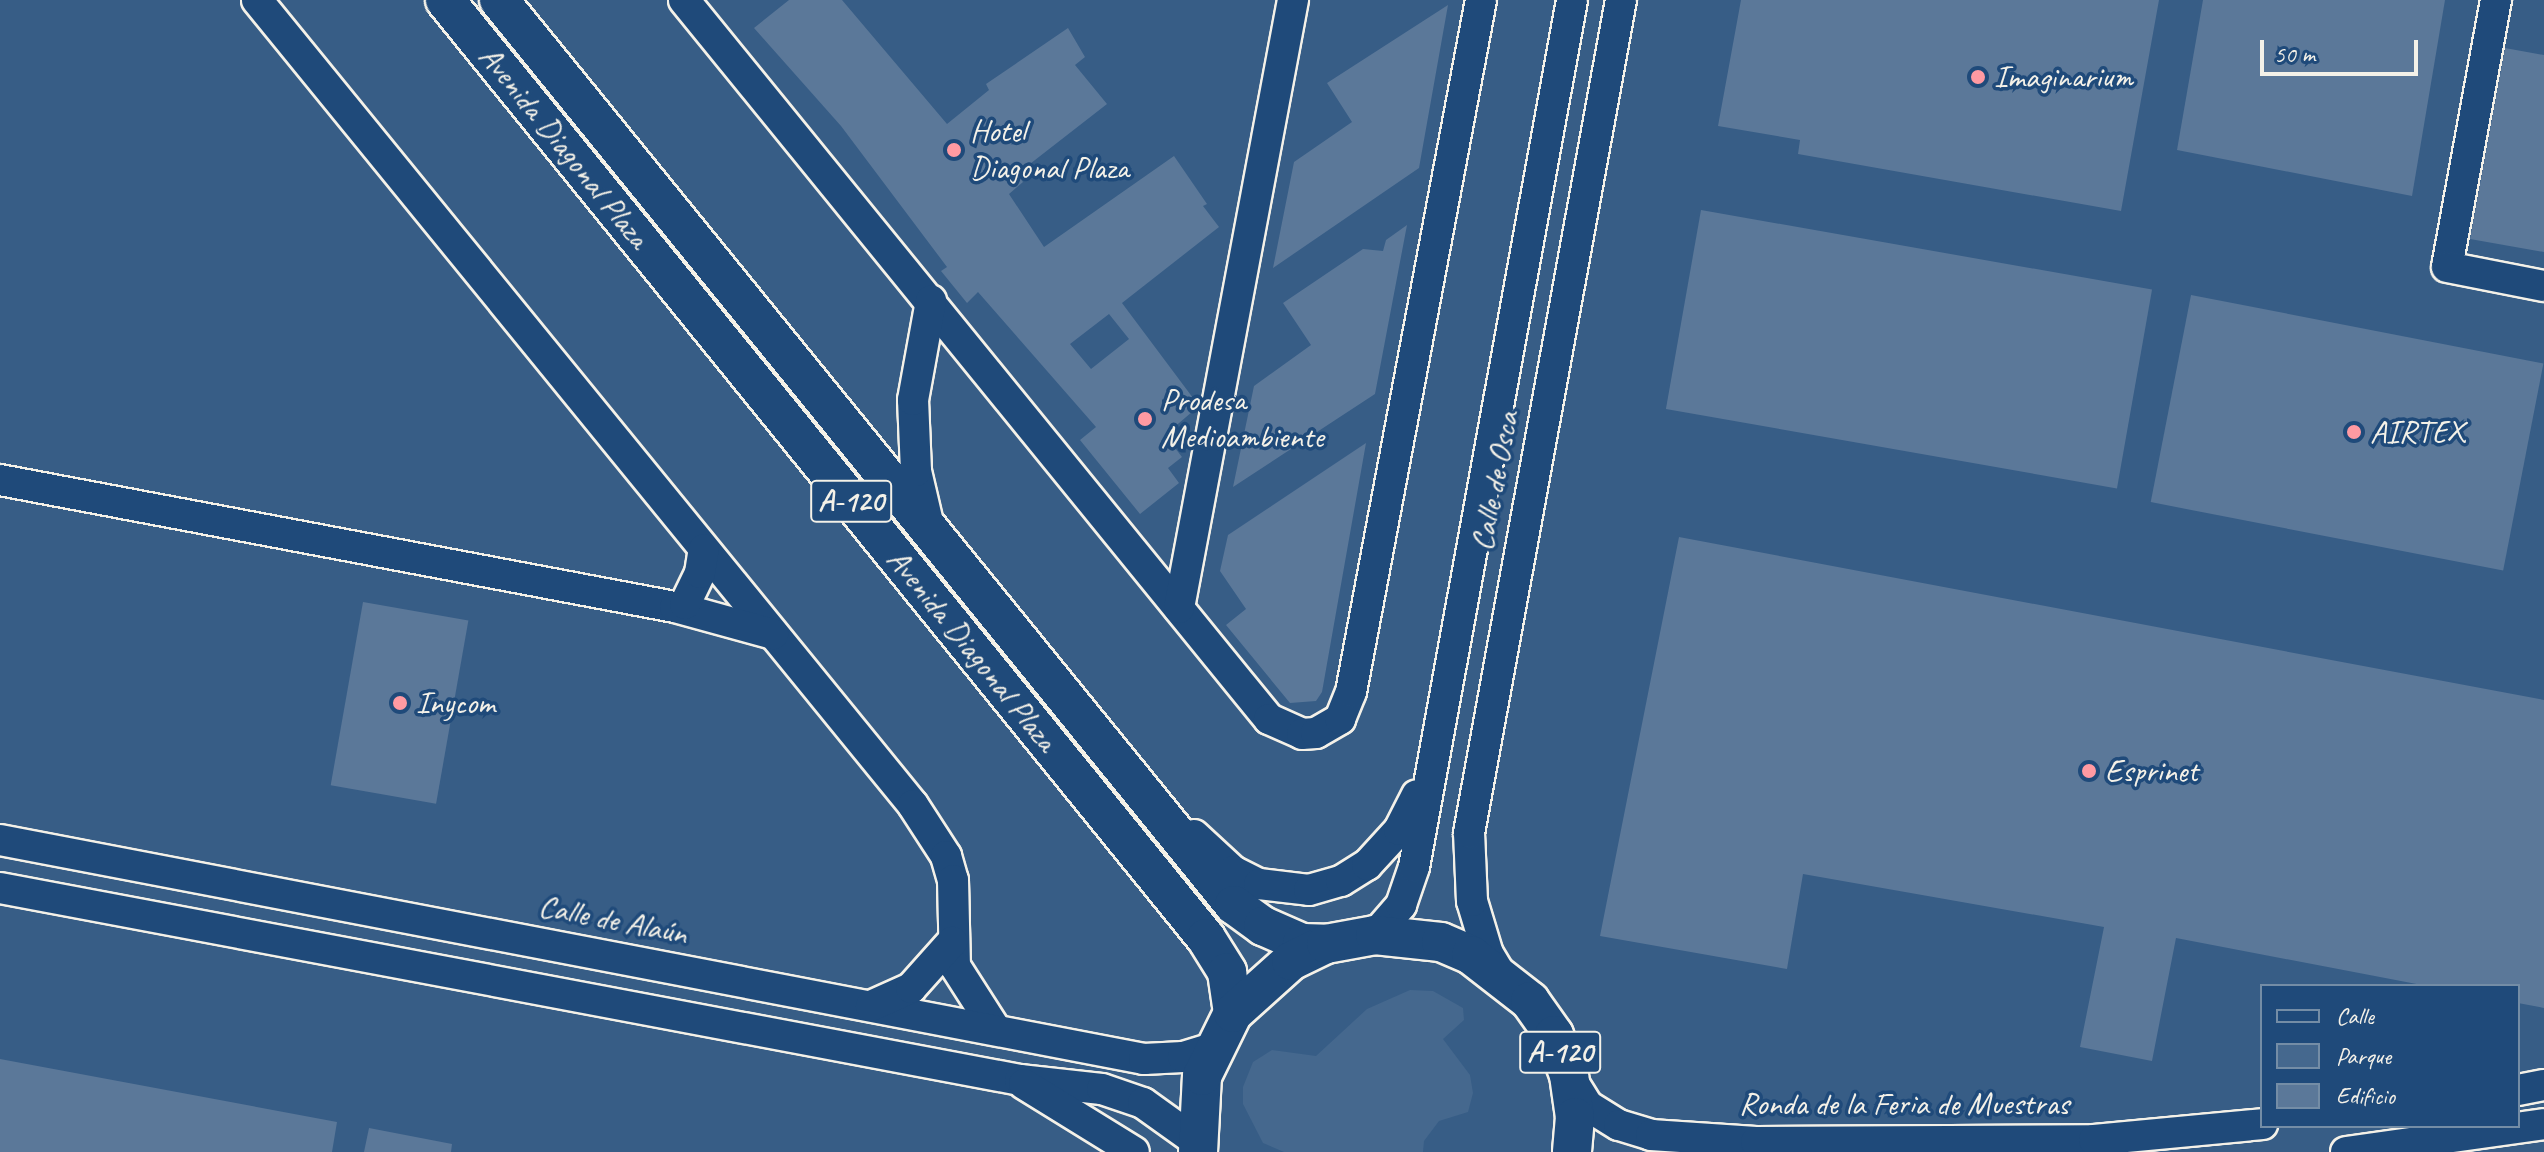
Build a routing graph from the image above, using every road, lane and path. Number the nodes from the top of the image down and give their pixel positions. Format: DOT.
graph roads {
  1 [pos="257,0"];
  2 [pos="445,0"];
  3 [pos="499,0"];
  4 [pos="684,0"];
  5 [pos="1293,0"];
  6 [pos="1481,0"];
  7 [pos="1572,0"];
  8 [pos="1621,0"];
  9 [pos="2496,0"];
  10 [pos="2544,286"];
  11 [pos="931,301"];
  12 [pos="0,480"];
  13 [pos="930,529"];
  14 [pos="704,549"];
  15 [pos="736,588"];
  16 [pos="1179,608"];
  17 [pos="690,609"];
  18 [pos="773,634"];
  19 [pos="1130,774"];
  20 [pos="1427,775"];
  21 [pos="0,840"];
  22 [pos="0,888"];
  23 [pos="1375,935"];
  24 [pos="952,942"];
  25 [pos="1326,944"];
  26 [pos="1499,972"];
  27 [pos="871,1006"];
  28 [pos="1233,1013"];
  29 [pos="996,1030"];
  30 [pos="1212,1048"];
  31 [pos="1569,1075"];
  32 [pos="1020,1080"];
  33 [pos="2544,1085"];
  34 [pos="2520,1090"];
  35 [pos="2260,1124"];
  36 [pos="2527,1135"];
  37 [pos="1197,1146"];
  38 [pos="1134,1152"];
  39 [pos="1572,1152"];
  40 [pos="2346,1152"];
  1 -- 14 [label="street"];
  2 -- 28 [label="main road, Avenida Diagonal Plaza / A-120"];
  3 -- 13 [label="main road, Avenida Diagonal Plaza / A-120"];
  4 -- 11 [label="street"];
  5 -- 16 [label="street"];
  6 -- 16 [label="street"];
  7 -- 20 [label="street, Calle de Osca"];
  8 -- 26 [label="street, Calle de Osca"];
  9 -- 10 [label="street"];
  11 -- 13 [label="street, Avenida Diagonal Plaza"];
  11 -- 16 [label="street"];
  12 -- 17 [label="street"];
  13 -- 19 [label="main road, Avenida Diagonal Plaza / A-120"];
  14 -- 15 [label="street"];
  14 -- 17 [label="street"];
  15 -- 17 [label="street"];
  15 -- 18 [label="street"];
  17 -- 18 [label="street"];
  18 -- 24 [label="street"];
  19 -- 20 [label="street"];
  19 -- 25 [label="main road, Avenida Diagonal Plaza / A-120"];
  20 -- 23 [label="street, Calle de Osca"];
  21 -- 27 [label="street, Calle de Alaún"];
  22 -- 32 [label="street"];
  23 -- 25 [label="main road, A-120"];
  23 -- 26 [label="main road, A-120"];
  24 -- 27 [label="street"];
  24 -- 29 [label="street"];
  25 -- 28 [label="main road, A-120"];
  26 -- 31 [label="main road, A-120"];
  27 -- 29 [label="street, Calle de Alaún"];
  28 -- 30 [label="main road, A-120"];
  29 -- 30 [label="street, Calle de Alaún"];
  30 -- 37 [label="main road, A-120"];
  31 -- 35 [label="street, Ronda de la Feria de Muestras"];
  31 -- 39 [label="main road, A-120"];
  32 -- 37 [label="street"];
  32 -- 38 [label="street"];
  33 -- 34 [label="street"];
  36 -- 40 [label="street"];
}
